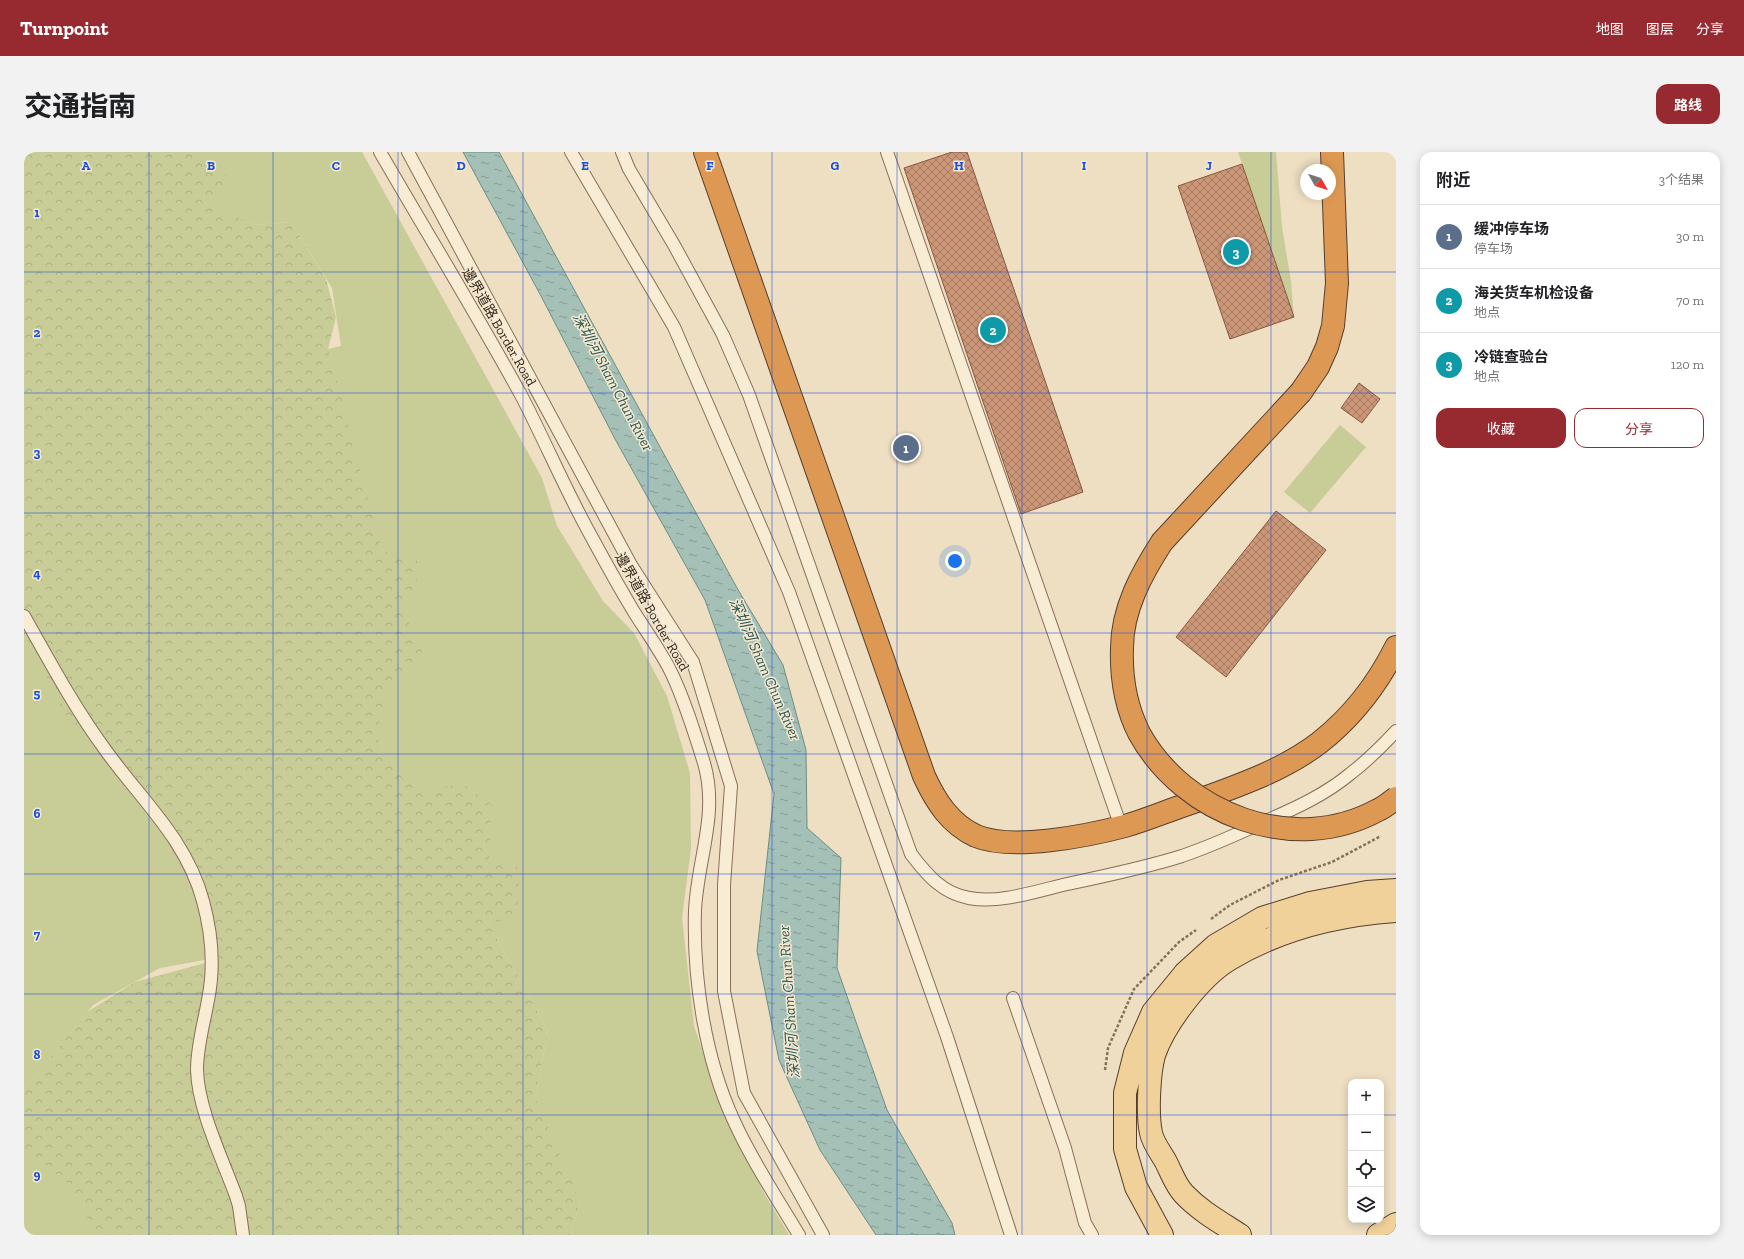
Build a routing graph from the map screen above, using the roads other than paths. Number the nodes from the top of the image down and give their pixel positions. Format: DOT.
graph roads {
  1 [pos="380,152"];
  2 [pos="408,152"];
  3 [pos="571,152"];
  4 [pos="622,152"];
  5 [pos="705,152"];
  6 [pos="888,152"];
  7 [pos="1332,152"];
  8 [pos="24,616"];
  9 [pos="1396,647"];
  10 [pos="1396,730"];
  11 [pos="1396,798"];
  12 [pos="1124,826"];
  13 [pos="1396,890"];
  14 [pos="1396,911"];
  15 [pos="1013,998"];
  16 [pos="1161,1017"];
  17 [pos="1396,1224"];
  18 [pos="243,1235"];
  19 [pos="799,1235"];
  20 [pos="823,1235"];
  21 [pos="1011,1235"];
  22 [pos="1092,1235"];
  23 [pos="1162,1235"];
  24 [pos="1240,1235"];
  25 [pos="1378,1235"];
  1 -- 19 [label="lane, 邊界道路 Border Road"];
  2 -- 20 [label="lane"];
  3 -- 21 [label="lane"];
  4 -- 10 [label="lane"];
  5 -- 12 [label="highway"];
  6 -- 12 [label="lane"];
  7 -- 11 [label="highway, bridge"];
  8 -- 18 [label="lane"];
  9 -- 12 [label="highway"];
  13 -- 16 [label="main road"];
  14 -- 16 [label="main road"];
  15 -- 22 [label="lane"];
  16 -- 23 [label="main road"];
  16 -- 24 [label="main road"];
  17 -- 25 [label="main road"];
}
